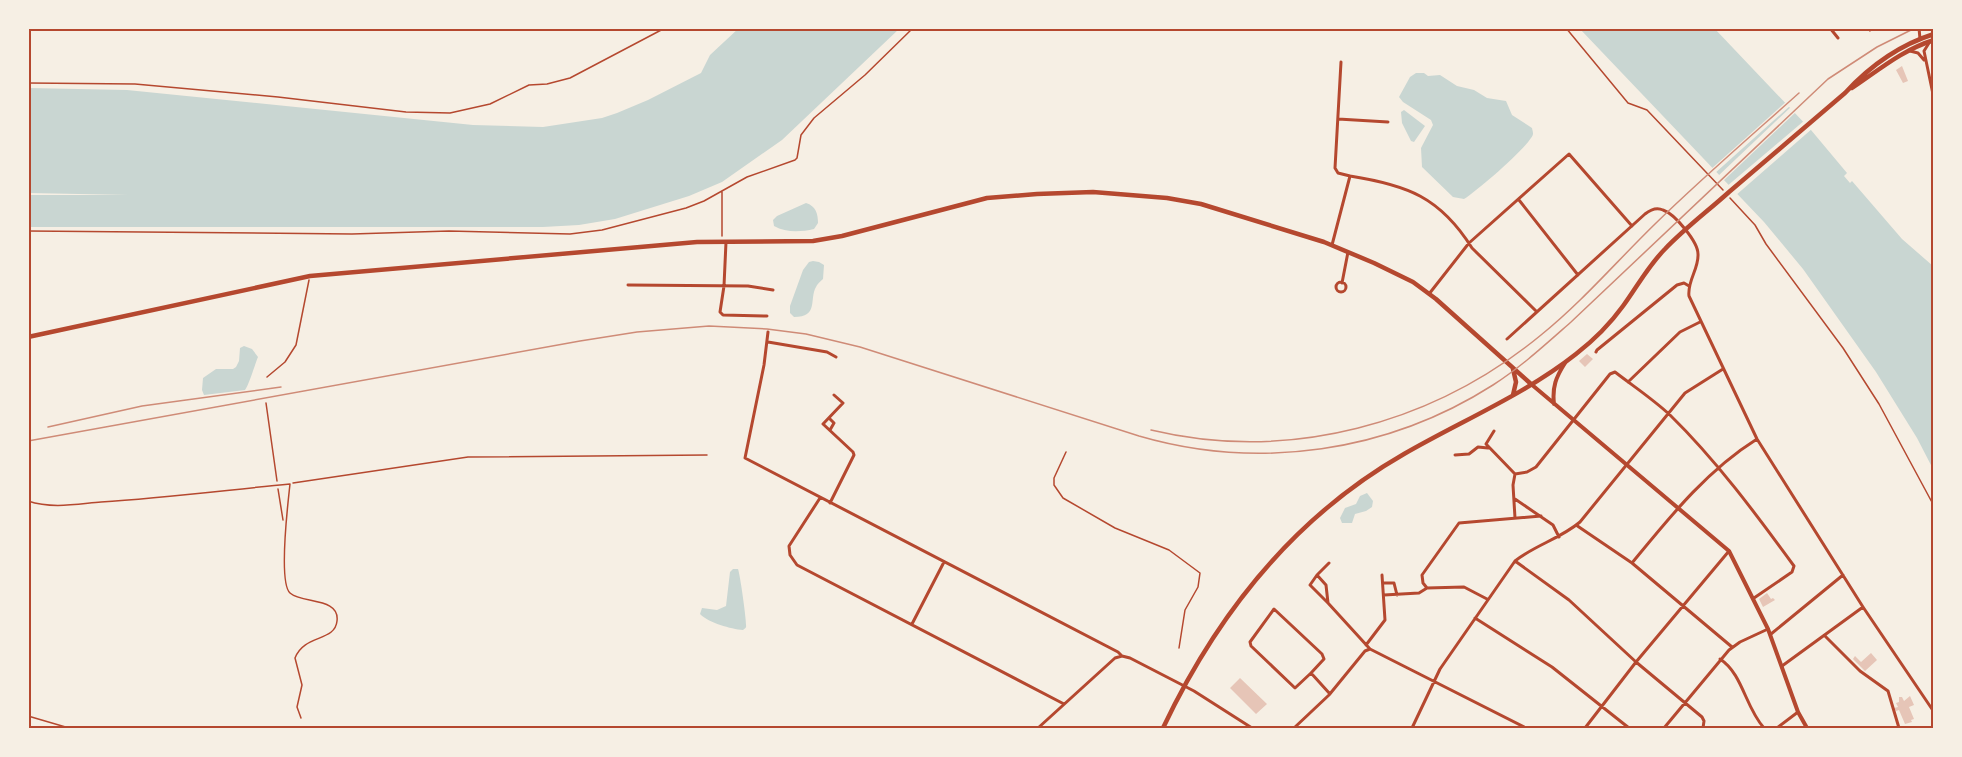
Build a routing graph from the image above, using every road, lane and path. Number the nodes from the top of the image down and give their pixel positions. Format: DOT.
graph roads {
  1 [pos="665,28"];
  2 [pos="913,28"];
  3 [pos="1566,28"];
  4 [pos="1830,28"];
  5 [pos="1919,28"];
  6 [pos="1934,34"];
  7 [pos="1838,38"];
  8 [pos="1933,40"];
  9 [pos="1920,42"];
  10 [pos="1905,52"];
  11 [pos="1925,61"];
  12 [pos="1341,62"];
  13 [pos="28,83"];
  14 [pos="1845,93"];
  15 [pos="1934,99"];
  16 [pos="1338,118"];
  17 [pos="1388,122"];
  18 [pos="1350,176"];
  19 [pos="722,192"];
  20 [pos="1519,200"];
  21 [pos="1632,226"];
  22 [pos="28,231"];
  23 [pos="724,241"];
  24 [pos="1469,243"];
  25 [pos="1332,245"];
  26 [pos="1348,252"];
  27 [pos="1578,275"];
  28 [pos="310,276"];
  29 [pos="1342,283"];
  30 [pos="628,285"];
  31 [pos="724,286"];
  32 [pos="1689,286"];
  33 [pos="773,290"];
  34 [pos="1429,294"];
  35 [pos="1537,312"];
  36 [pos="767,316"];
  37 [pos="1700,322"];
  38 [pos="768,332"];
  39 [pos="28,338"];
  40 [pos="1507,339"];
  41 [pos="768,342"];
  42 [pos="1596,352"];
  43 [pos="836,357"];
  44 [pos="1567,361"];
  45 [pos="1513,369"];
  46 [pos="1723,369"];
  47 [pos="267,377"];
  48 [pos="1628,382"];
  49 [pos="1531,384"];
  50 [pos="834,395"];
  51 [pos="1513,395"];
  52 [pos="266,403"];
  53 [pos="1554,405"];
  54 [pos="1668,413"];
  55 [pos="829,418"];
  56 [pos="1572,421"];
  57 [pos="830,430"];
  58 [pos="1494,431"];
  59 [pos="1756,439"];
  60 [pos="1488,448"];
  61 [pos="1066,452"];
  62 [pos="707,455"];
  63 [pos="1455,455"];
  64 [pos="1626,465"];
  65 [pos="1718,470"];
  66 [pos="1515,474"];
  67 [pos="290,484"];
  68 [pos="820,498"];
  69 [pos="1515,498"];
  70 [pos="28,501"];
  71 [pos="830,503"];
  72 [pos="1934,506"];
  73 [pos="1677,508"];
  74 [pos="1541,516"];
  75 [pos="1515,518"];
  76 [pos="1576,525"];
  77 [pos="285,529"];
  78 [pos="1559,537"];
  79 [pos="1729,551"];
  80 [pos="1515,561"];
  81 [pos="944,562"];
  82 [pos="1329,562"];
  83 [pos="1632,563"];
  84 [pos="1382,575"];
  85 [pos="1843,575"];
  86 [pos="1317,576"];
  87 [pos="1383,583"];
  88 [pos="1427,588"];
  89 [pos="1384,595"];
  90 [pos="1397,595"];
  91 [pos="1754,598"];
  92 [pos="1487,600"];
  93 [pos="1328,603"];
  94 [pos="1683,605"];
  95 [pos="1863,607"];
  96 [pos="1475,618"];
  97 [pos="912,624"];
  98 [pos="1769,631"];
  99 [pos="1826,636"];
  100 [pos="1366,645"];
  101 [pos="1732,647"];
  102 [pos="1179,648"];
  103 [pos="1370,649"];
  104 [pos="1122,656"];
  105 [pos="1720,659"];
  106 [pos="1636,662"];
  107 [pos="1782,666"];
  108 [pos="1311,673"];
  109 [pos="1433,681"];
  110 [pos="1184,685"];
  111 [pos="1330,694"];
  112 [pos="1064,704"];
  113 [pos="1685,704"];
  114 [pos="1602,705"];
  115 [pos="1798,712"];
  116 [pos="1934,712"];
  117 [pos="28,716"];
  118 [pos="301,718"];
  119 [pos="69,729"];
  120 [pos="1038,729"];
  121 [pos="1163,729"];
  122 [pos="1252,729"];
  123 [pos="1294,729"];
  124 [pos="1412,729"];
  125 [pos="1526,729"];
  126 [pos="1585,729"];
  127 [pos="1629,729"];
  128 [pos="1664,729"];
  129 [pos="1703,729"];
  130 [pos="1764,729"];
  131 [pos="1777,729"];
  132 [pos="1807,729"];
  133 [pos="1899,729"];
  1 -- 13 [label="path"];
  2 -- 19 [label="path"];
  3 -- 72 [label="path"];
  4 -- 7 [label="street"];
  5 -- 9 [label="street"];
  6 -- 9 [label="main road"];
  8 -- 9 [label="main road"];
  8 -- 11 [label="street"];
  9 -- 10 [label="main road"];
  9 -- 14 [label="main road"];
  10 -- 11 [label="street"];
  10 -- 14 [label="main road"];
  11 -- 15 [label="street"];
  12 -- 16 [label="street"];
  14 -- 44 [label="main road"];
  16 -- 17 [label="street"];
  16 -- 18 [label="street"];
  18 -- 24 [label="street"];
  18 -- 25 [label="street"];
  19 -- 22 [label="path"];
  19 -- 23 [label="path"];
  20 -- 21 [label="street"];
  20 -- 24 [label="street"];
  20 -- 27 [label="street"];
  21 -- 27 [label="street"];
  21 -- 32 [label="street"];
  23 -- 25 [label="main road"];
  23 -- 28 [label="main road"];
  23 -- 31 [label="street"];
  24 -- 34 [label="street"];
  24 -- 35 [label="street"];
  25 -- 26 [label="main road"];
  26 -- 29 [label="street"];
  26 -- 34 [label="main road"];
  27 -- 35 [label="street"];
  28 -- 39 [label="main road"];
  28 -- 47 [label="path"];
  30 -- 31 [label="street"];
  31 -- 33 [label="street"];
  31 -- 36 [label="street"];
  32 -- 37 [label="street"];
  32 -- 42 [label="street"];
  34 -- 45 [label="main road"];
  35 -- 40 [label="street"];
  37 -- 46 [label="street"];
  37 -- 48 [label="street"];
  38 -- 41 [label="street"];
  41 -- 43 [label="street"];
  41 -- 68 [label="street"];
  44 -- 49 [label="main road"];
  44 -- 53 [label="main road"];
  45 -- 49 [label="main road"];
  45 -- 51 [label="main road"];
  46 -- 54 [label="street"];
  46 -- 59 [label="street"];
  48 -- 54 [label="street"];
  48 -- 56 [label="street"];
  49 -- 51 [label="main road"];
  49 -- 53 [label="main road"];
  50 -- 55 [label="street"];
  51 -- 110 [label="main road"];
  52 -- 77 [label="path"];
  53 -- 56 [label="main road"];
  54 -- 64 [label="street"];
  54 -- 65 [label="street"];
  55 -- 57 [label="street"];
  55 -- 57 [label="street"];
  56 -- 64 [label="main road"];
  56 -- 66 [label="street"];
  57 -- 71 [label="street"];
  58 -- 60 [label="street"];
  59 -- 65 [label="street"];
  59 -- 85 [label="street"];
  60 -- 63 [label="street"];
  60 -- 66 [label="street"];
  61 -- 102 [label="path"];
  62 -- 67 [label="path"];
  64 -- 73 [label="main road"];
  64 -- 76 [label="street"];
  65 -- 73 [label="street"];
  65 -- 91 [label="street"];
  66 -- 69 [label="street"];
  67 -- 70 [label="lane"];
  67 -- 77 [label="lane"];
  68 -- 71 [label="street"];
  68 -- 97 [label="street"];
  69 -- 74 [label="street"];
  69 -- 75 [label="street"];
  71 -- 81 [label="street"];
  73 -- 79 [label="main road"];
  73 -- 83 [label="street"];
  74 -- 75 [label="street"];
  74 -- 78 [label="street"];
  75 -- 88 [label="street"];
  76 -- 78 [label="street"];
  76 -- 83 [label="street"];
  77 -- 118 [label="lane"];
  78 -- 80 [label="street"];
  79 -- 91 [label="main road"];
  79 -- 94 [label="street"];
  80 -- 92 [label="street"];
  80 -- 106 [label="street"];
  81 -- 97 [label="street"];
  81 -- 104 [label="street"];
  82 -- 86 [label="street"];
  83 -- 94 [label="street"];
  84 -- 87 [label="street"];
  85 -- 95 [label="street"];
  85 -- 98 [label="street"];
  86 -- 93 [label="street"];
  86 -- 93 [label="street"];
  87 -- 89 [label="street"];
  87 -- 90 [label="street"];
  88 -- 90 [label="street"];
  88 -- 92 [label="street"];
  89 -- 90 [label="street"];
  89 -- 100 [label="street"];
  91 -- 98 [label="main road"];
  92 -- 96 [label="street"];
  93 -- 100 [label="street"];
  94 -- 101 [label="street"];
  94 -- 106 [label="street"];
  95 -- 99 [label="street"];
  95 -- 116 [label="street"];
  96 -- 109 [label="street"];
  96 -- 114 [label="street"];
  97 -- 112 [label="street"];
  98 -- 101 [label="street"];
  98 -- 107 [label="main road"];
  99 -- 107 [label="street"];
  99 -- 133 [label="street"];
  100 -- 103 [label="street"];
  101 -- 105 [label="street"];
  103 -- 109 [label="street"];
  103 -- 111 [label="street"];
  104 -- 110 [label="street"];
  104 -- 112 [label="street"];
  105 -- 113 [label="street"];
  105 -- 130 [label="street"];
  106 -- 113 [label="street"];
  106 -- 114 [label="street"];
  107 -- 115 [label="main road"];
  108 -- 108 [label="street"];
  108 -- 111 [label="street"];
  109 -- 124 [label="street"];
  109 -- 125 [label="street"];
  110 -- 121 [label="main road"];
  110 -- 122 [label="street"];
  111 -- 123 [label="street"];
  112 -- 120 [label="street"];
  113 -- 128 [label="street"];
  113 -- 129 [label="street"];
  114 -- 126 [label="street"];
  114 -- 127 [label="street"];
  115 -- 131 [label="street"];
  115 -- 132 [label="main road"];
  117 -- 119 [label="path"];
}
